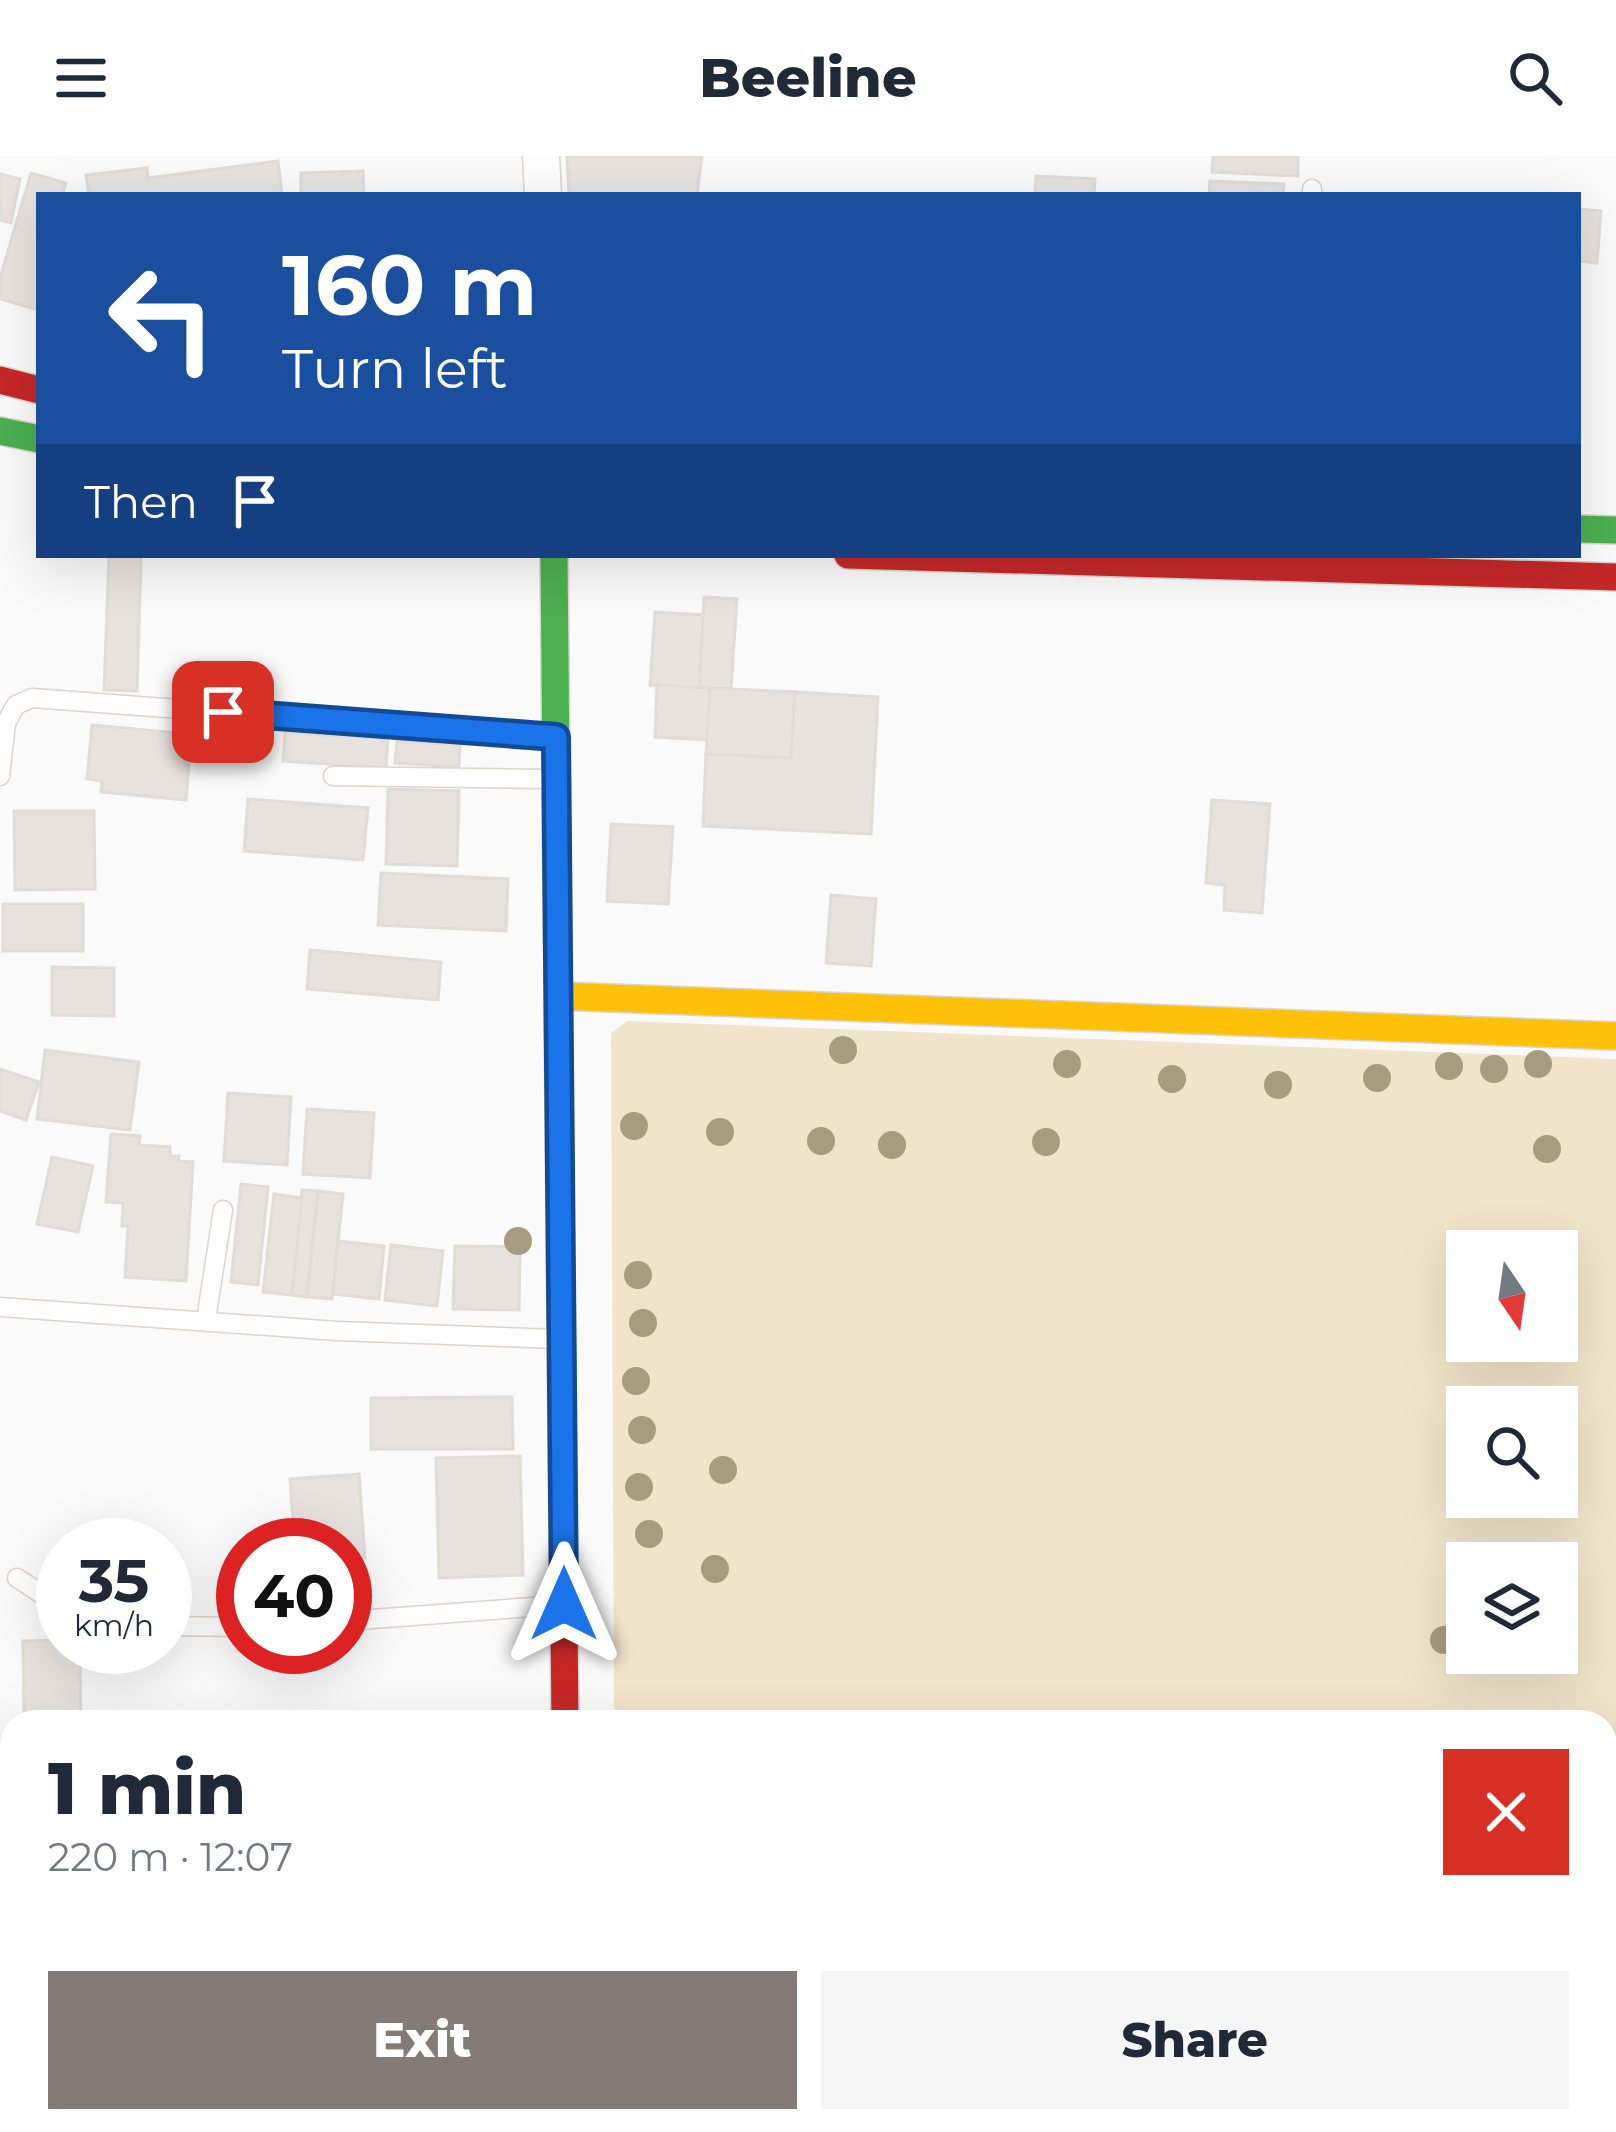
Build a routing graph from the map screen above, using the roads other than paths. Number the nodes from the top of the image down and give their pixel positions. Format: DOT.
graph roads {
  1 [pos="541,156"];
  2 [pos="543,192"];
  3 [pos="0,380"];
  4 [pos="36,389"];
  5 [pos="0,431"];
  6 [pos="36,439"];
  7 [pos="1581,529"];
  8 [pos="1616,530"];
  9 [pos="554,558"];
  10 [pos="953,558"];
  11 [pos="1616,577"];
  12 [pos="556,737"];
  13 [pos="0,776"];
  14 [pos="333,776"];
  15 [pos="556,779"];
  16 [pos="558,997"];
  17 [pos="1616,1034"];
  18 [pos="223,1210"];
  19 [pos="0,1307"];
  20 [pos="206,1321"];
  21 [pos="563,1339"];
  22 [pos="17,1577"];
  23 [pos="36,1590"];
  24 [pos="564,1604"];
  25 [pos="372,1619"];
  26 [pos="565,1710"];
  1 -- 2 [label="street"];
  3 -- 4 [label="street"];
  5 -- 6 [label="street"];
  7 -- 8 [label="street"];
  9 -- 12 [label="street"];
  10 -- 11 [label="street"];
  12 -- 13 [label="lane"];
  12 -- 15 [label="street"];
  14 -- 15 [label="lane"];
  15 -- 16 [label="street"];
  16 -- 17 [label="street"];
  16 -- 21 [label="street"];
  18 -- 20 [label="lane"];
  19 -- 20 [label="lane"];
  20 -- 21 [label="lane"];
  21 -- 24 [label="street"];
  22 -- 23 [label="lane"];
  24 -- 25 [label="lane"];
  24 -- 26 [label="street"];
}
